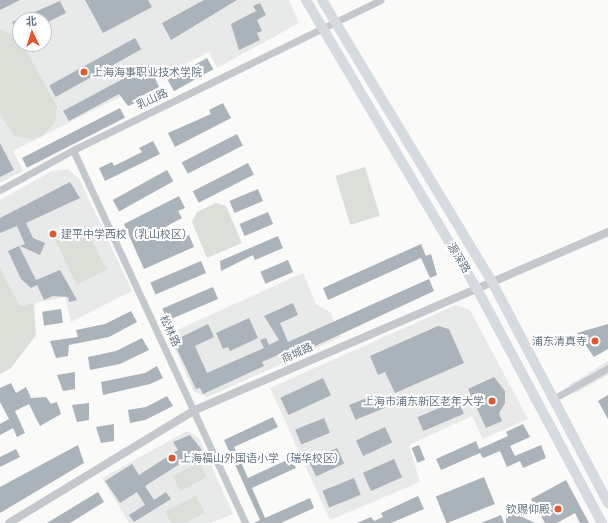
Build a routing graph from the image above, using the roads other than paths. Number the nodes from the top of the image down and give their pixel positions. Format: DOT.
graph roads {
  1 [pos="306,0"];
  2 [pos="322,0"];
  3 [pos="380,0"];
  4 [pos="334,20"];
  5 [pos="322,27"];
  6 [pos="73,150"];
  7 [pos="0,190"];
  8 [pos="608,232"];
  9 [pos="491,280"];
  10 [pos="476,287"];
  11 [pos="608,368"];
  12 [pos="554,399"];
  13 [pos="195,410"];
  14 [pos="608,503"];
  15 [pos="9,523"];
  16 [pos="245,523"];
  17 [pos="602,523"];
  1 -- 5 [label="main road, 源深路"];
  2 -- 4 [label="main road, 源深路"];
  3 -- 4 [label="street, 乳山路"];
  4 -- 5 [label="street, 乳山路"];
  4 -- 9 [label="main road, 源深路"];
  5 -- 6 [label="street, 乳山路"];
  5 -- 10 [label="main road, 源深路"];
  6 -- 7 [label="street, 乳山路"];
  6 -- 13 [label="street, 松林路"];
  8 -- 9 [label="street, 商城路"];
  9 -- 10 [label="street, 商城路"];
  9 -- 12 [label="main road, 源深路"];
  10 -- 13 [label="street, 商城路"];
  10 -- 17 [label="main road, 源深路"];
  11 -- 12 [label="street"];
  12 -- 14 [label="main road, 源深路"];
  13 -- 15 [label="street, 商城路"];
  13 -- 16 [label="street, 松林路"];
}
